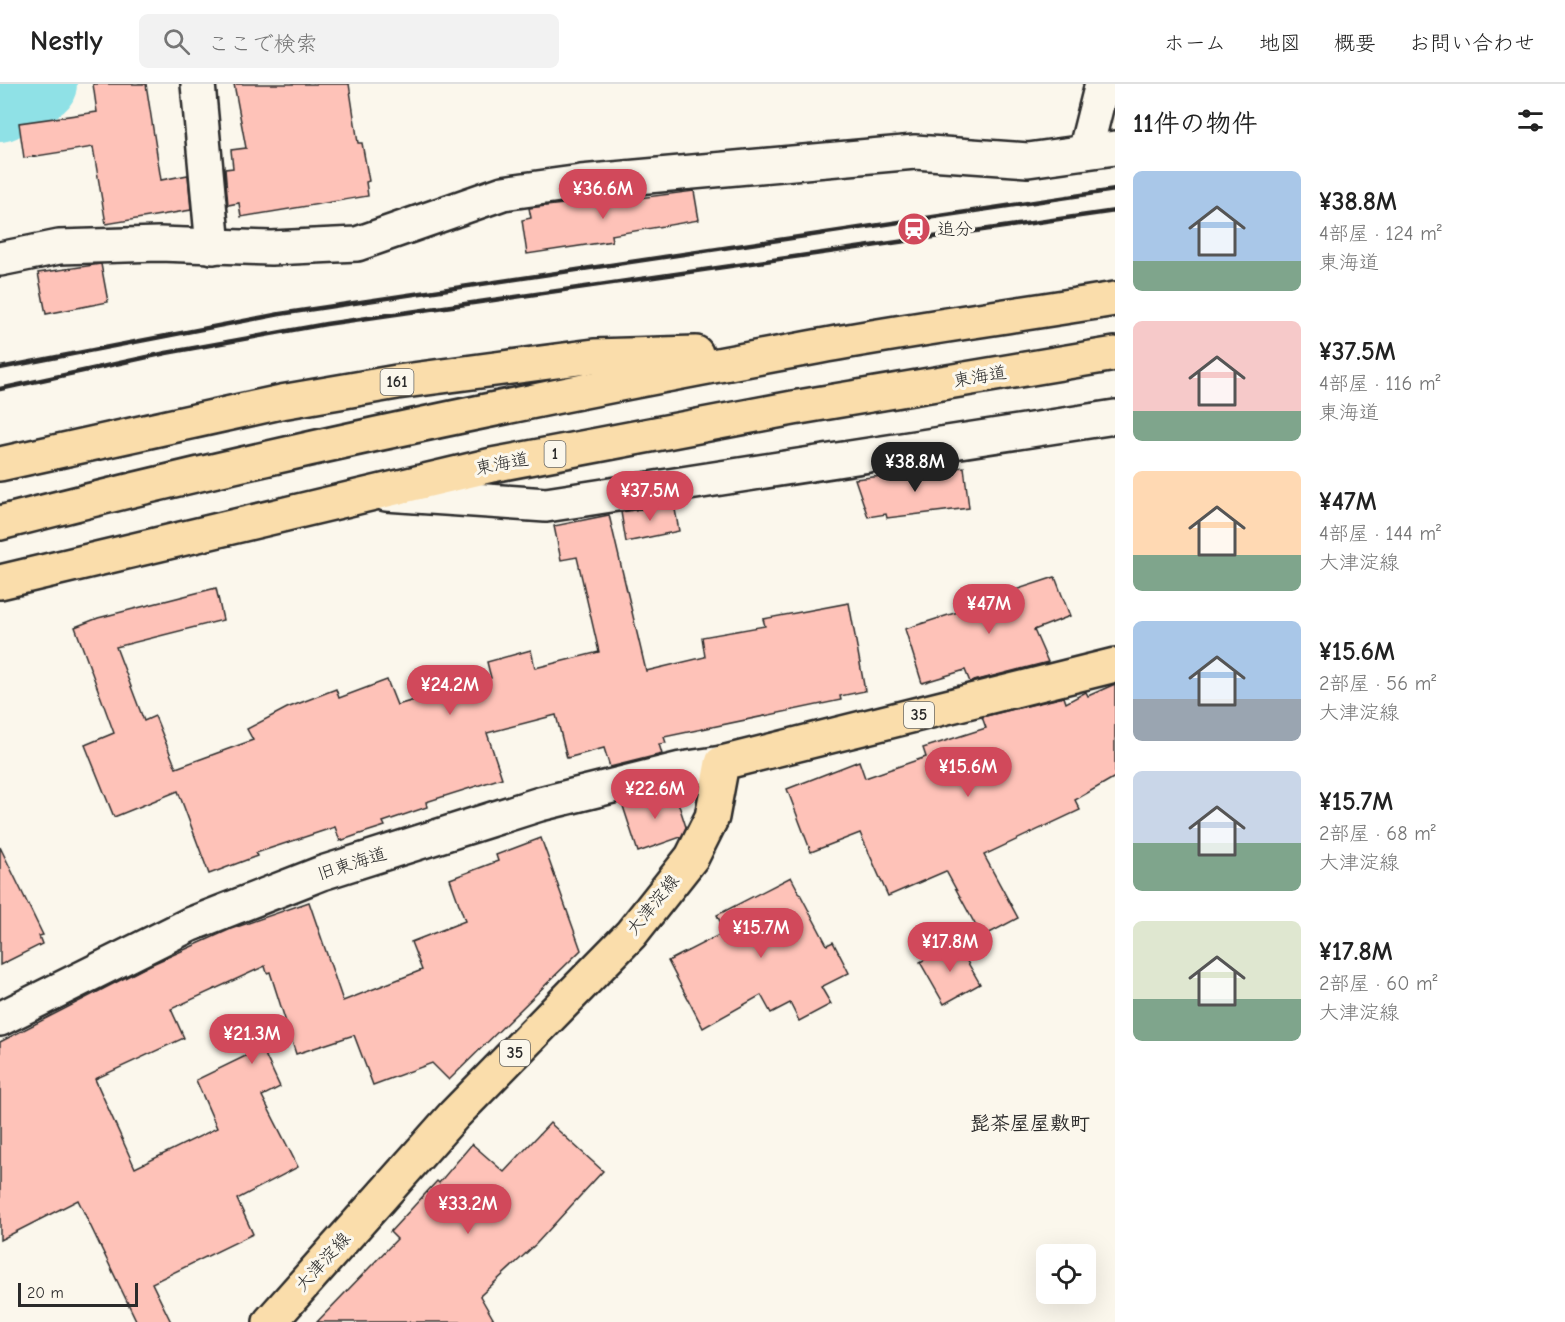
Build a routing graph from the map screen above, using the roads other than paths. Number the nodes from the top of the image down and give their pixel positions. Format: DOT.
graph roads {
  1 [pos="198,84"];
  2 [pos="1102,84"];
  3 [pos="1100,150"];
  4 [pos="213,247"];
  5 [pos="0,259"];
  6 [pos="1115,299"];
  7 [pos="801,349"];
  8 [pos="1115,354"];
  9 [pos="1115,417"];
  10 [pos="0,464"];
  11 [pos="370,492"];
  12 [pos="0,523"];
  13 [pos="0,582"];
  14 [pos="1115,665"];
  15 [pos="722,763"];
  16 [pos="0,1020"];
  17 [pos="270,1322"];
  1 -- 4 [label="street"];
  2 -- 3 [label="street"];
  3 -- 4 [label="street"];
  4 -- 5 [label="street"];
  6 -- 7 [label="main road"];
  7 -- 10 [label="main road, 161"];
  7 -- 12 [label="main road"];
  8 -- 11 [label="main road, 東海道 / 1"];
  9 -- 11 [label="street"];
  11 -- 13 [label="main road, 東海道 / 1"];
  14 -- 15 [label="main road, 35"];
  15 -- 16 [label="street, 旧東海道"];
  15 -- 17 [label="main road, 大津淀線 / 35"];
}
